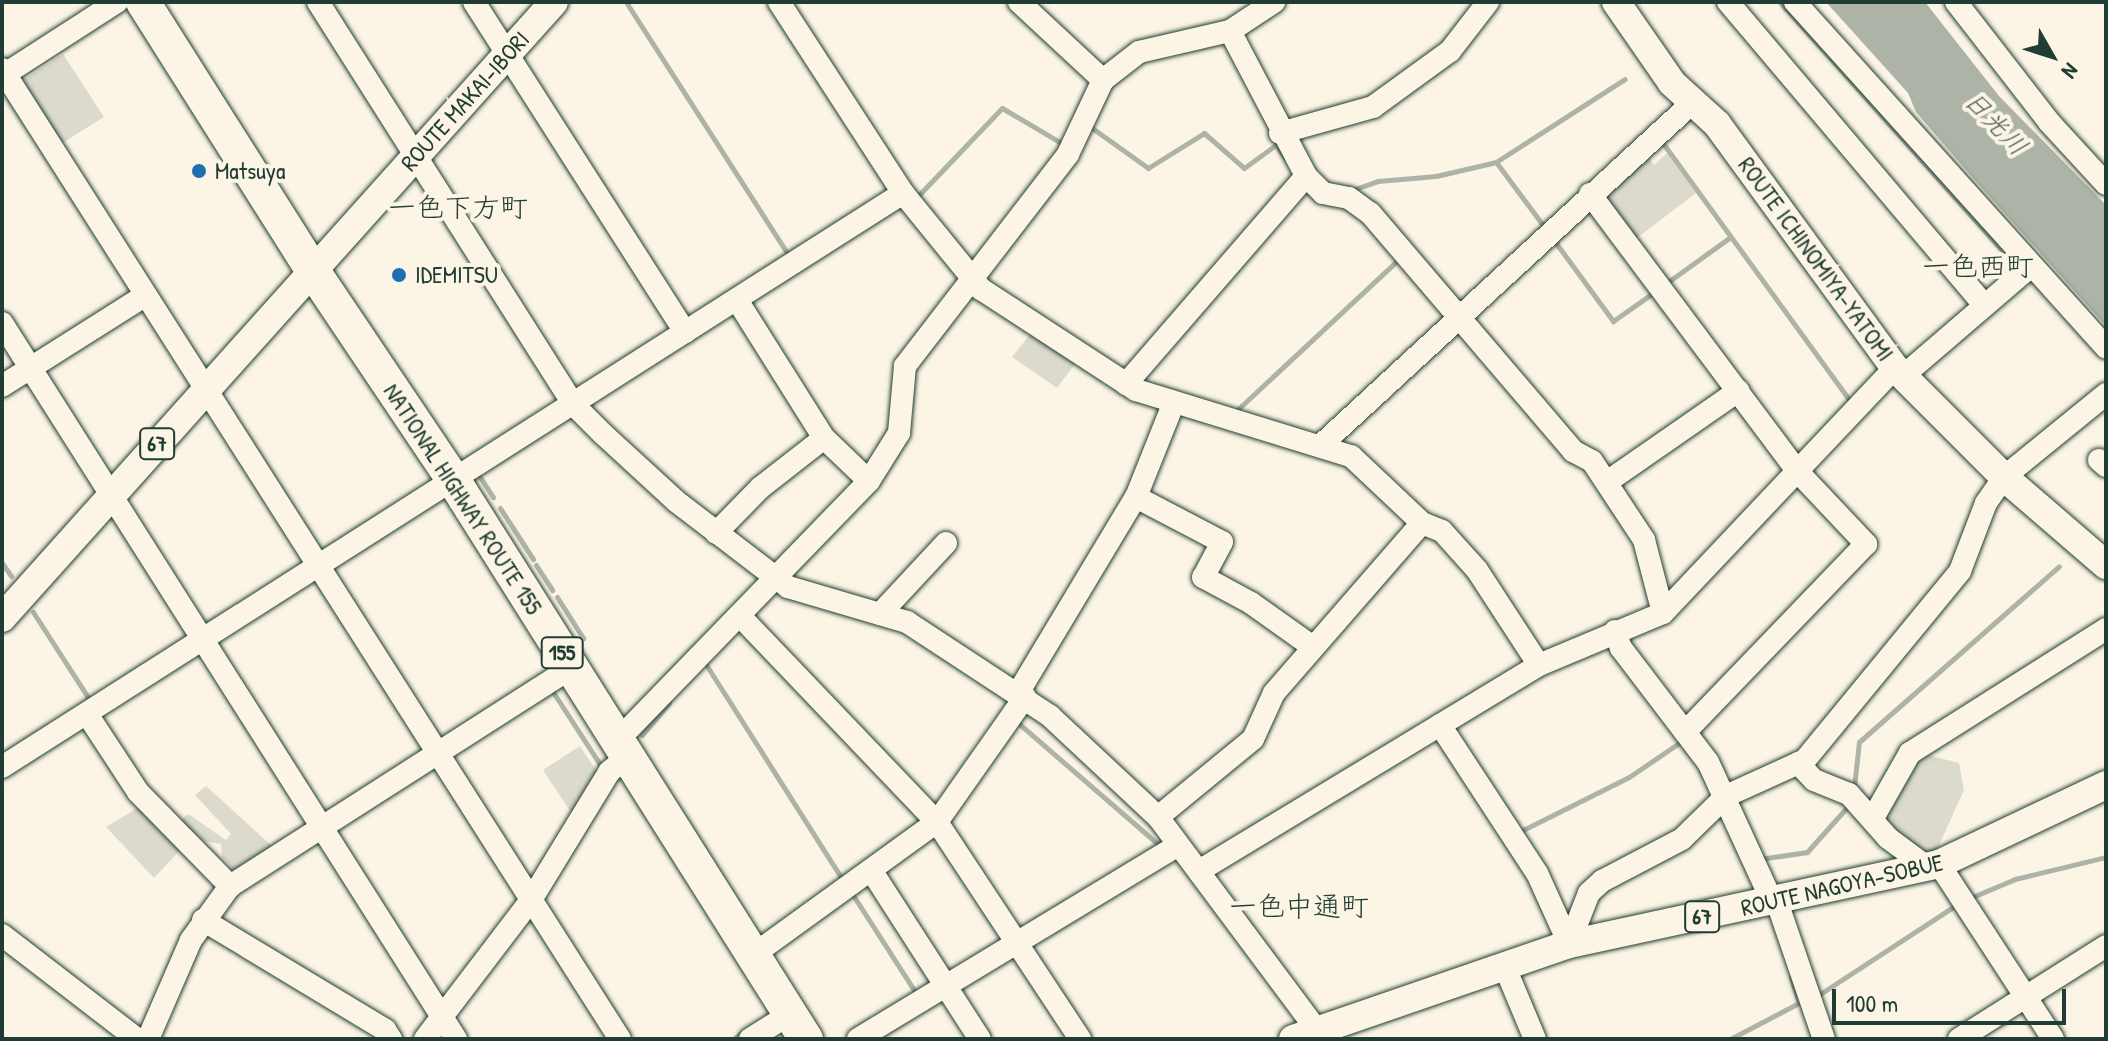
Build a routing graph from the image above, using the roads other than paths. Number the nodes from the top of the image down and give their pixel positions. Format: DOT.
graph roads {
  1 [pos="117,2"];
  2 [pos="143,2"];
  3 [pos="318,2"];
  4 [pos="474,2"];
  5 [pos="554,2"];
  6 [pos="779,2"];
  7 [pos="1019,2"];
  8 [pos="1488,2"];
  9 [pos="1616,2"];
  10 [pos="1728,2"];
  11 [pos="1795,2"];
  12 [pos="1956,2"];
  13 [pos="1261,6"];
  14 [pos="1230,31"];
  15 [pos="507,55"];
  16 [pos="3,73"];
  17 [pos="1103,80"];
  18 [pos="1692,103"];
  19 [pos="1280,133"];
  20 [pos="416,155"];
  21 [pos="1306,176"];
  22 [pos="2106,184"];
  23 [pos="903,193"];
  24 [pos="1590,194"];
  25 [pos="2031,266"];
  26 [pos="313,271"];
  27 [pos="971,277"];
  28 [pos="146,295"];
  29 [pos="737,300"];
  30 [pos="1983,304"];
  31 [pos="1457,315"];
  32 [pos="2,323"];
  33 [pos="685,332"];
  34 [pos="2106,348"];
  35 [pos="31,368"];
  36 [pos="1899,372"];
  37 [pos="1126,384"];
  38 [pos="2,386"];
  39 [pos="207,389"];
  40 [pos="1738,391"];
  41 [pos="2106,394"];
  42 [pos="1174,402"];
  43 [pos="573,404"];
  44 [pos="824,438"];
  45 [pos="1320,446"];
  46 [pos="1799,473"];
  47 [pos="2004,477"];
  48 [pos="454,481"];
  49 [pos="869,481"];
  50 [pos="1607,482"];
  51 [pos="111,495"];
  52 [pos="1136,497"];
  53 [pos="1422,523"];
  54 [pos="716,533"];
  55 [pos="946,543"];
  56 [pos="2106,565"];
  57 [pos="319,566"];
  58 [pos="777,578"];
  59 [pos="1663,613"];
  60 [pos="880,614"];
  61 [pos="740,616"];
  62 [pos="2,618"];
  63 [pos="2106,629"];
  64 [pos="1615,631"];
  65 [pos="203,640"];
  66 [pos="1313,647"];
  67 [pos="1539,665"];
  68 [pos="571,668"];
  69 [pos="1022,695"];
  70 [pos="87,714"];
  71 [pos="1440,725"];
  72 [pos="1685,732"];
  73 [pos="622,749"];
  74 [pos="438,753"];
  75 [pos="1798,763"];
  76 [pos="2,767"];
  77 [pos="2106,785"];
  78 [pos="1726,796"];
  79 [pos="1158,817"];
  80 [pos="1873,818"];
  81 [pos="937,822"];
  82 [pos="322,827"];
  83 [pos="1178,845"];
  84 [pos="1933,865"];
  85 [pos="871,870"];
  86 [pos="1199,871"];
  87 [pos="230,886"];
  88 [pos="531,900"];
  89 [pos="1775,903"];
  90 [pos="203,920"];
  91 [pos="2,935"];
  92 [pos="1019,940"];
  93 [pos="1569,944"];
  94 [pos="2106,946"];
  95 [pos="753,955"];
  96 [pos="1504,965"];
  97 [pos="946,985"];
  98 [pos="2026,998"];
  99 [pos="444,1019"];
  100 [pos="798,1026"];
  101 [pos="1305,1034"];
  102 [pos="137,1039"];
  103 [pos="148,1039"];
  104 [pos="391,1039"];
  105 [pos="425,1039"];
  106 [pos="456,1039"];
  107 [pos="620,1039"];
  108 [pos="750,1039"];
  109 [pos="858,1039"];
  110 [pos="980,1039"];
  111 [pos="1080,1039"];
  112 [pos="1535,1039"];
  113 [pos="1824,1039"];
  114 [pos="1959,1039"];
  115 [pos="2053,1039"];
  1 -- 16 [label="street"];
  2 -- 26 [label="highway, NATIONAL HIGHWAY ROUTE 155 / 155"];
  3 -- 20 [label="street"];
  4 -- 15 [label="street"];
  5 -- 15 [label="main road, ROUTE MAKAI-IBORI"];
  6 -- 23 [label="street"];
  7 -- 17 [label="street"];
  8 -- 19 [label="street"];
  9 -- 18 [label="main road, ROUTE ICHINOMIYA-YATOMI"];
  10 -- 30 [label="street"];
  11 -- 25 [label="street"];
  12 -- 22 [label="street"];
  13 -- 14 [label="street"];
  14 -- 17 [label="street"];
  14 -- 19 [label="street"];
  15 -- 20 [label="main road, ROUTE MAKAI-IBORI"];
  15 -- 33 [label="street"];
  16 -- 28 [label="street"];
  17 -- 27 [label="street"];
  18 -- 24 [label="street"];
  18 -- 36 [label="main road, ROUTE ICHINOMIYA-YATOMI"];
  19 -- 21 [label="street"];
  20 -- 26 [label="main road, ROUTE MAKAI-IBORI"];
  20 -- 43 [label="street"];
  21 -- 31 [label="street"];
  21 -- 37 [label="street"];
  23 -- 27 [label="street"];
  23 -- 29 [label="street"];
  24 -- 31 [label="street"];
  24 -- 40 [label="street"];
  25 -- 30 [label="street"];
  25 -- 34 [label="street"];
  26 -- 39 [label="main road, 67"];
  26 -- 48 [label="highway, NATIONAL HIGHWAY ROUTE 155 / 155"];
  27 -- 37 [label="street"];
  27 -- 49 [label="street"];
  28 -- 35 [label="street"];
  28 -- 39 [label="street"];
  29 -- 33 [label="street"];
  29 -- 44 [label="street"];
  30 -- 36 [label="street"];
  31 -- 45 [label="street"];
  31 -- 50 [label="street"];
  32 -- 35 [label="street"];
  33 -- 43 [label="street"];
  35 -- 38 [label="street"];
  35 -- 51 [label="street"];
  36 -- 46 [label="street"];
  36 -- 47 [label="main road, ROUTE ICHINOMIYA-YATOMI"];
  37 -- 42 [label="street"];
  39 -- 51 [label="main road, 67"];
  39 -- 57 [label="street"];
  40 -- 46 [label="street"];
  40 -- 50 [label="street"];
  41 -- 47 [label="street"];
  42 -- 45 [label="street"];
  42 -- 52 [label="street"];
  43 -- 48 [label="street"];
  43 -- 54 [label="street"];
  44 -- 49 [label="street"];
  44 -- 54 [label="street"];
  45 -- 53 [label="street"];
  46 -- 59 [label="street"];
  46 -- 72 [label="street"];
  47 -- 56 [label="main road, ROUTE ICHINOMIYA-YATOMI"];
  47 -- 75 [label="street"];
  48 -- 57 [label="street"];
  48 -- 68 [label="highway, NATIONAL HIGHWAY ROUTE 155 / 155"];
  49 -- 58 [label="street"];
  50 -- 59 [label="street"];
  51 -- 62 [label="main road, 67"];
  51 -- 65 [label="street"];
  52 -- 66 [label="street"];
  52 -- 69 [label="street"];
  53 -- 66 [label="street"];
  53 -- 67 [label="street"];
  54 -- 58 [label="street"];
  55 -- 60 [label="street"];
  57 -- 65 [label="street"];
  57 -- 74 [label="street"];
  58 -- 60 [label="street"];
  58 -- 61 [label="street"];
  59 -- 64 [label="street"];
  60 -- 69 [label="street"];
  61 -- 73 [label="street"];
  61 -- 81 [label="street"];
  63 -- 80 [label="street"];
  64 -- 67 [label="street"];
  64 -- 72 [label="street"];
  65 -- 70 [label="street"];
  65 -- 82 [label="street"];
  66 -- 79 [label="street"];
  67 -- 71 [label="street"];
  68 -- 73 [label="highway, NATIONAL HIGHWAY ROUTE 155 / 155"];
  68 -- 74 [label="street"];
  69 -- 79 [label="street"];
  69 -- 81 [label="street"];
  70 -- 76 [label="street"];
  70 -- 87 [label="street"];
  71 -- 86 [label="street"];
  71 -- 93 [label="street"];
  72 -- 78 [label="street"];
  73 -- 88 [label="street"];
  73 -- 95 [label="highway, NATIONAL HIGHWAY ROUTE 155 / 155"];
  74 -- 82 [label="street"];
  74 -- 88 [label="street"];
  75 -- 78 [label="street"];
  75 -- 80 [label="street"];
  77 -- 84 [label="main road, ROUTE NAGOYA-SOBUE / 67"];
  78 -- 89 [label="street"];
  78 -- 93 [label="street"];
  79 -- 83 [label="street"];
  80 -- 84 [label="street"];
  81 -- 85 [label="street"];
  81 -- 92 [label="street"];
  82 -- 87 [label="street"];
  82 -- 99 [label="street"];
  83 -- 86 [label="street"];
  83 -- 92 [label="street"];
  84 -- 89 [label="main road, ROUTE NAGOYA-SOBUE / 67"];
  84 -- 98 [label="street"];
  85 -- 95 [label="street"];
  85 -- 97 [label="street"];
  86 -- 101 [label="street"];
  87 -- 90 [label="street"];
  88 -- 99 [label="street"];
  88 -- 107 [label="street"];
  89 -- 93 [label="main road, ROUTE NAGOYA-SOBUE / 67"];
  89 -- 113 [label="street"];
  90 -- 103 [label="street"];
  90 -- 104 [label="street"];
  91 -- 102 [label="street"];
  92 -- 97 [label="street"];
  92 -- 111 [label="street"];
  93 -- 96 [label="main road, ROUTE NAGOYA-SOBUE / 67"];
  94 -- 98 [label="street"];
  95 -- 100 [label="highway, NATIONAL HIGHWAY ROUTE 155 / 155"];
  96 -- 101 [label="main road, ROUTE NAGOYA-SOBUE / 67"];
  96 -- 112 [label="street"];
  97 -- 109 [label="street"];
  97 -- 110 [label="street"];
  98 -- 114 [label="street"];
  98 -- 115 [label="street"];
  99 -- 105 [label="street"];
  99 -- 106 [label="street"];
  100 -- 108 [label="street"];
}
